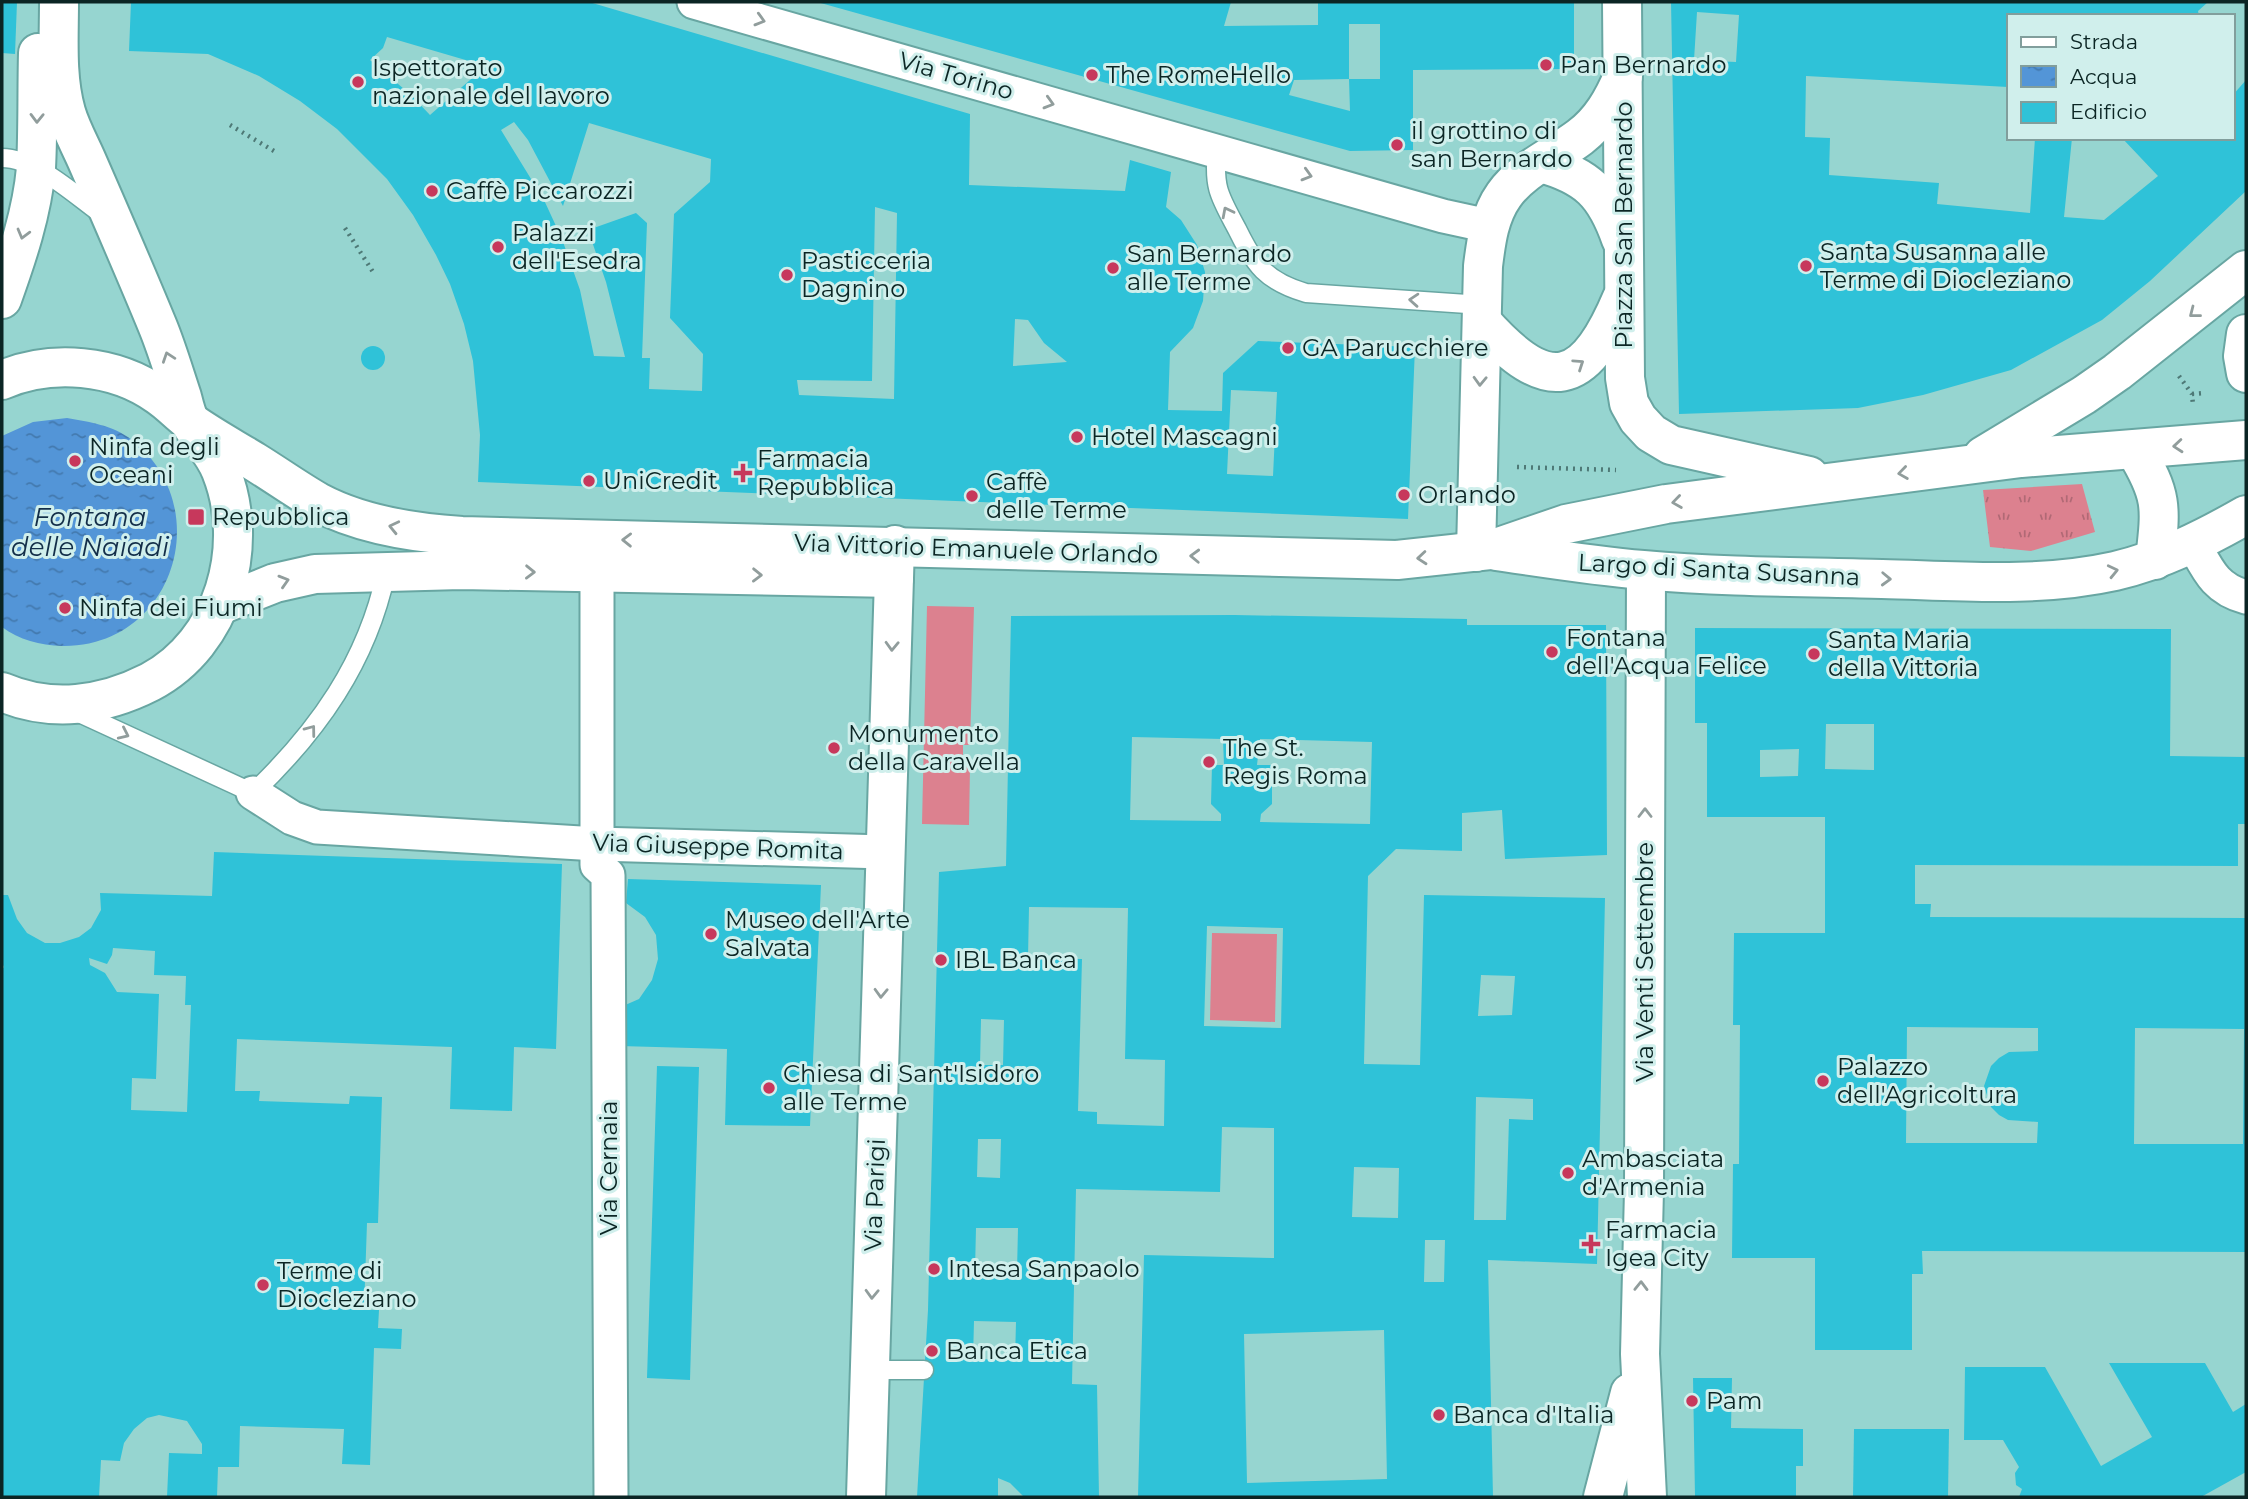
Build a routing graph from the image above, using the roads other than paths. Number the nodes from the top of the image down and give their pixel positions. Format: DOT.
graph roads {
  1 [pos="40,2"];
  2 [pos="59,2"];
  3 [pos="85,2"];
  4 [pos="694,2"];
  5 [pos="1622,2"];
  6 [pos="60,70"];
  7 [pos="1623,76"];
  8 [pos="1217,150"];
  9 [pos="19,163"];
  10 [pos="1541,163"];
  11 [pos="111,221"];
  12 [pos="1489,226"];
  13 [pos="2246,270"];
  14 [pos="1625,276"];
  15 [pos="2,299"];
  16 [pos="1482,314"];
  17 [pos="2246,334"];
  18 [pos="2246,373"];
  19 [pos="2,380"];
  20 [pos="1633,411"];
  21 [pos="190,422"];
  22 [pos="2246,440"];
  23 [pos="2135,450"];
  24 [pos="1970,464"];
  25 [pos="1834,482"];
  26 [pos="2246,515"];
  27 [pos="2193,543"];
  28 [pos="1483,551"];
  29 [pos="462,553"];
  30 [pos="2155,560"];
  31 [pos="895,562"];
  32 [pos="1646,571"];
  33 [pos="386,573"];
  34 [pos="597,573"];
  35 [pos="2246,597"];
  36 [pos="220,605"];
  37 [pos="2,692"];
  38 [pos="63,705"];
  39 [pos="253,793"];
  40 [pos="597,844"];
  41 [pos="886,852"];
  42 [pos="1640,1354"];
  43 [pos="870,1370"];
  44 [pos="924,1370"];
  45 [pos="611,1497"];
  46 [pos="866,1497"];
  47 [pos="1603,1497"];
  48 [pos="1647,1497"];
  1 -- 6 [label="main road"];
  2 -- 6 [label="main road"];
  3 -- 6 [label="main road"];
  4 -- 8 [label="street, Via Torino, one-way"];
  5 -- 7 [label="main road"];
  6 -- 9 [label="main road, one-way"];
  6 -- 11 [label="main road"];
  7 -- 10 [label="main road, Piazza San Bernardo"];
  7 -- 14 [label="main road, Piazza San Bernardo"];
  8 -- 12 [label="street, one-way"];
  16 -- 8 [label="lane, one-way"];
  9 -- 11 [label="lane"];
  9 -- 15 [label="main road, one-way"];
  10 -- 12 [label="main road, Piazza San Bernardo"];
  10 -- 14 [label="main road"];
  21 -- 11 [label="main road, one-way"];
  12 -- 16 [label="main road, Piazza San Bernardo"];
  13 -- 24 [label="main road, Largo di Santa Susanna, one-way"];
  16 -- 14 [label="main road, one-way"];
  14 -- 20 [label="main road, Piazza San Bernardo"];
  16 -- 28 [label="main road, Piazza San Bernardo, one-way"];
  17 -- 18 [label="main road"];
  19 -- 21 [label="main road"];
  20 -- 25 [label="main road, Largo di Santa Susanna"];
  29 -- 21 [label="main road, one-way"];
  21 -- 36 [label="main road"];
  22 -- 23 [label="main road, Largo di Santa Susanna, one-way"];
  23 -- 24 [label="main road, Largo di Santa Susanna"];
  23 -- 30 [label="main road"];
  24 -- 25 [label="main road, Largo di Santa Susanna, one-way"];
  25 -- 28 [label="main road, Largo di Santa Susanna, one-way"];
  26 -- 27 [label="main road, Largo di Santa Susanna"];
  27 -- 30 [label="main road, Largo di Santa Susanna"];
  27 -- 35 [label="street"];
  28 -- 31 [label="main road, Via Vittorio Emanuele Orlando, one-way"];
  28 -- 32 [label="main road, Largo di Santa Susanna"];
  31 -- 29 [label="main road, Via Vittorio Emanuele Orlando, one-way"];
  29 -- 33 [label="main road"];
  29 -- 34 [label="main road, Via Vittorio Emanuele Orlando, one-way"];
  32 -- 30 [label="main road, Largo di Santa Susanna, one-way"];
  34 -- 31 [label="main road, Via Vittorio Emanuele Orlando, one-way"];
  31 -- 41 [label="main road, one-way"];
  42 -- 32 [label="main road, Via Venti Settembre, one-way"];
  36 -- 33 [label="main road, one-way"];
  39 -- 33 [label="lane, one-way"];
  34 -- 40 [label="street, Via Cernaia"];
  36 -- 38 [label="main road"];
  37 -- 38 [label="main road"];
  38 -- 39 [label="lane, one-way"];
  39 -- 40 [label="street, Via Giuseppe Romita"];
  40 -- 41 [label="street, Via Giuseppe Romita"];
  40 -- 45 [label="street, Via Cernaia"];
  41 -- 43 [label="main road, Via Parigi, one-way"];
  42 -- 47 [label="main road, Via Venti Settembre"];
  42 -- 48 [label="main road, Via Venti Settembre"];
  43 -- 44 [label="lane"];
  43 -- 46 [label="main road, Via Parigi"];
}
